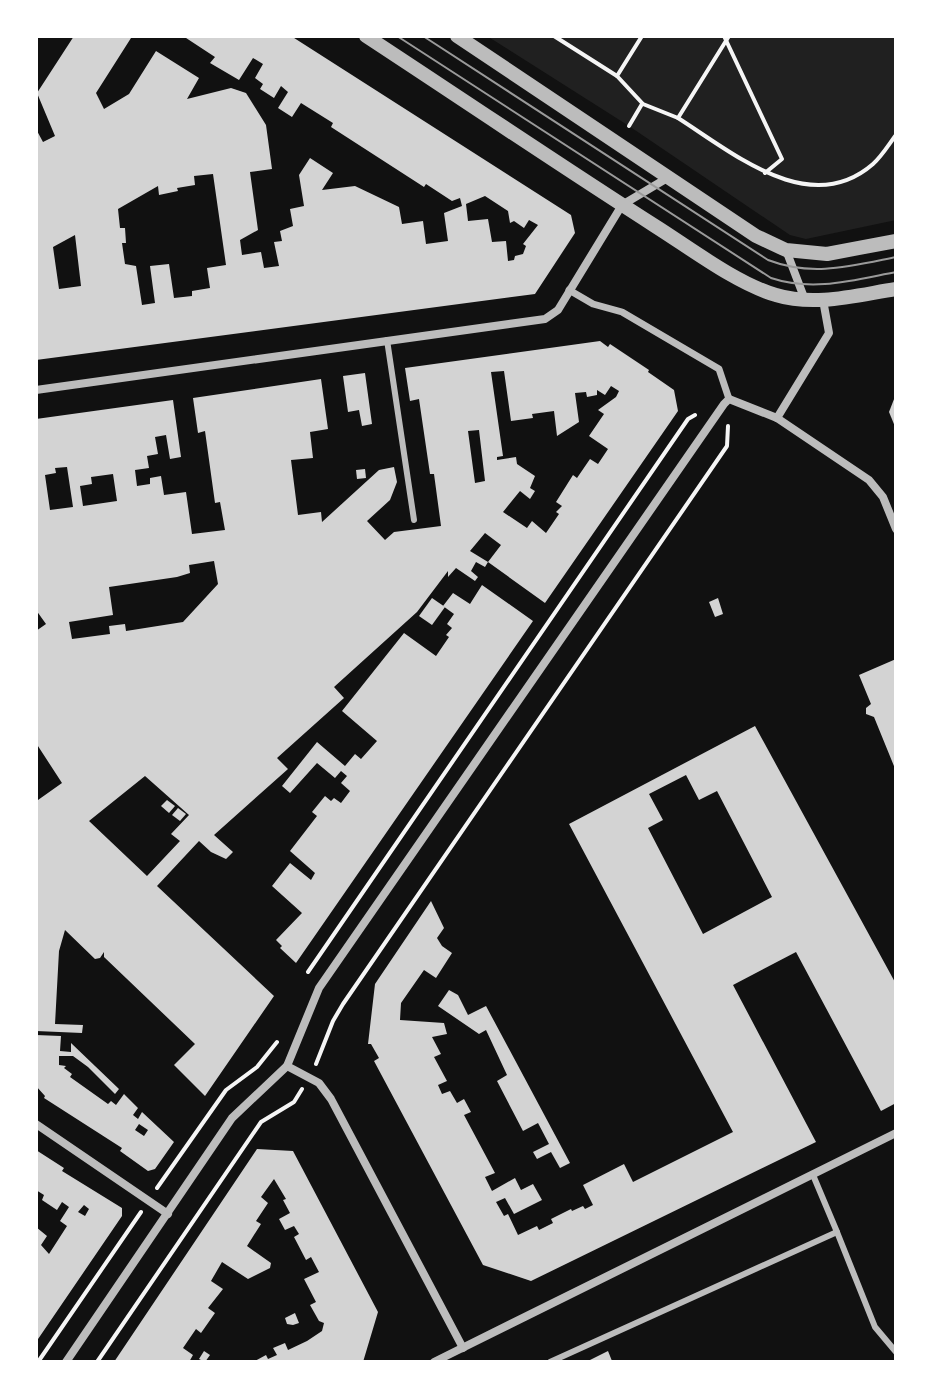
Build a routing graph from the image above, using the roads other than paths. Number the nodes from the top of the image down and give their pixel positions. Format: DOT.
graph roads {
  1 [pos="366,36"];
  2 [pos="457,36"];
  3 [pos="670,177"];
  4 [pos="622,205"];
  5 [pos="896,241"];
  6 [pos="786,250"];
  7 [pos="896,289"];
  8 [pos="569,290"];
  9 [pos="823,300"];
  10 [pos="805,301"];
  11 [pos="387,340"];
  12 [pos="36,390"];
  13 [pos="729,399"];
  14 [pos="777,418"];
  15 [pos="414,520"];
  16 [pos="896,529"];
  17 [pos="287,1066"];
  18 [pos="36,1124"];
  19 [pos="896,1133"];
  20 [pos="813,1175"];
  21 [pos="168,1214"];
  22 [pos="837,1232"];
  23 [pos="463,1348"];
  24 [pos="896,1352"];
  25 [pos="66,1362"];
  26 [pos="434,1362"];
  27 [pos="550,1362"];
  1 -- 4 [label="street"];
  2 -- 3 [label="street"];
  3 -- 4 [label="street"];
  3 -- 6 [label="street"];
  4 -- 8 [label="street"];
  4 -- 10 [label="street"];
  5 -- 6 [label="street"];
  6 -- 10 [label="street"];
  7 -- 9 [label="street"];
  8 -- 11 [label="street"];
  8 -- 13 [label="street"];
  9 -- 10 [label="street"];
  9 -- 14 [label="street"];
  11 -- 12 [label="street"];
  11 -- 15 [label="lane"];
  13 -- 14 [label="street"];
  13 -- 17 [label="street"];
  14 -- 16 [label="street"];
  17 -- 21 [label="street"];
  17 -- 23 [label="street"];
  18 -- 21 [label="street"];
  19 -- 20 [label="street"];
  20 -- 22 [label="lane"];
  20 -- 23 [label="street"];
  21 -- 25 [label="street"];
  22 -- 24 [label="lane"];
  22 -- 27 [label="lane"];
  23 -- 26 [label="street"];
}
